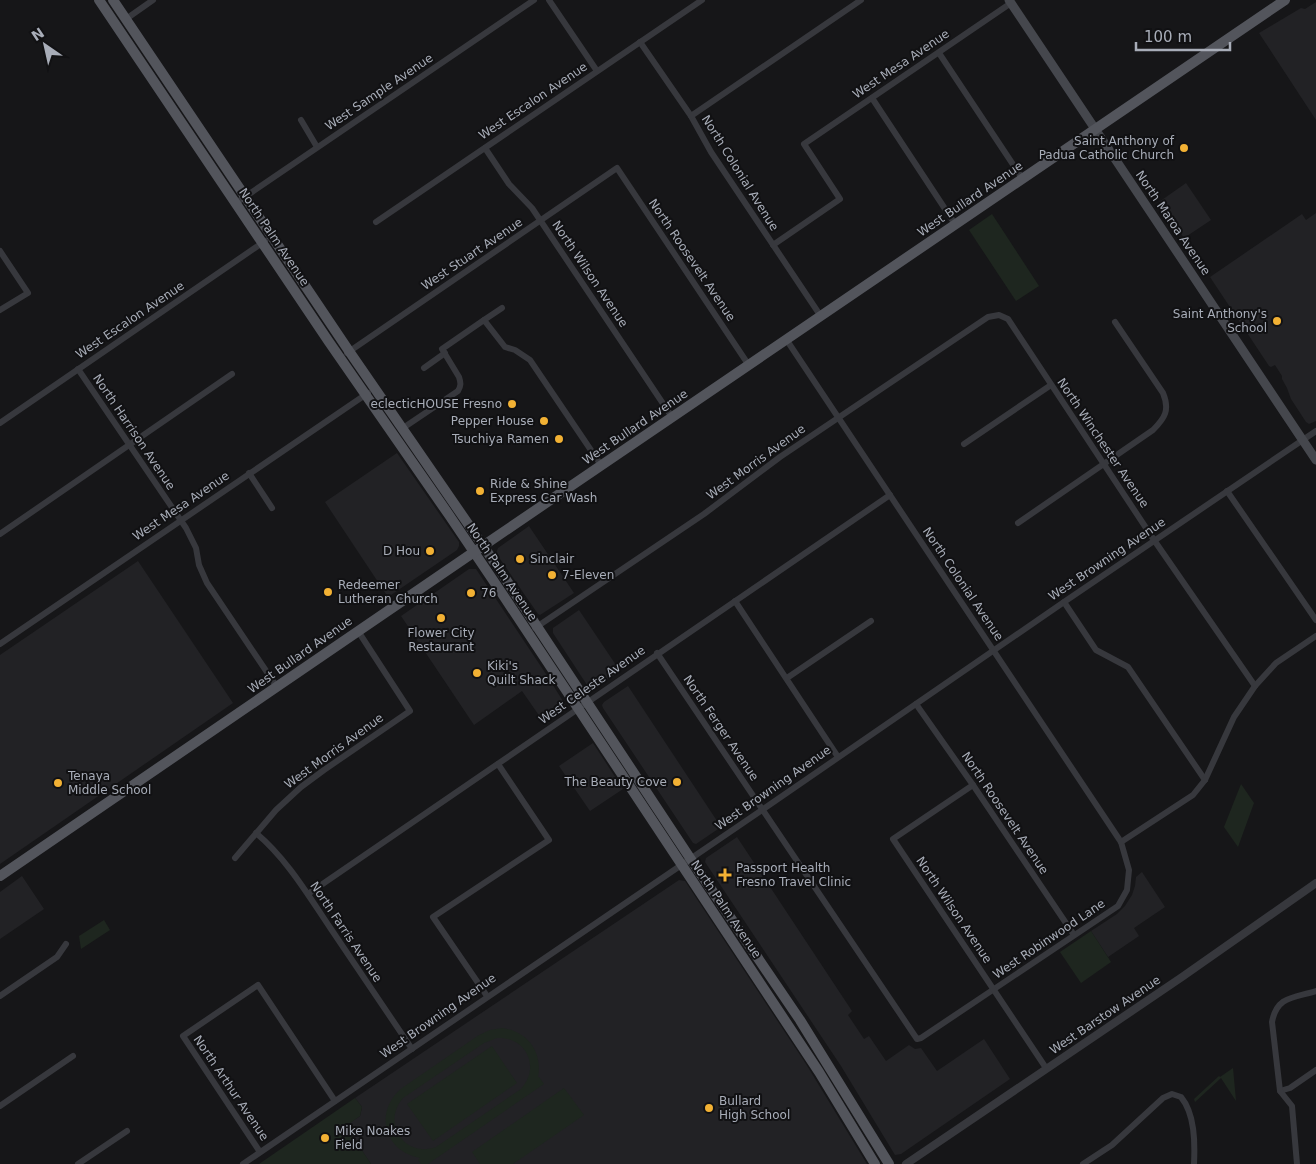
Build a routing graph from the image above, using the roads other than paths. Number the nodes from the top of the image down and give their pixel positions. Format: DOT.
graph roads {
  1 [pos="99,0"];
  2 [pos="113,0"];
  3 [pos="153,0"];
  4 [pos="534,0"];
  5 [pos="549,0"];
  6 [pos="702,0"];
  7 [pos="861,0"];
  8 [pos="1285,0"];
  9 [pos="1010,2"];
  10 [pos="126,18"];
  11 [pos="640,42"];
  12 [pos="939,53"];
  13 [pos="597,71"];
  14 [pos="872,98"];
  15 [pos="691,116"];
  16 [pos="301,120"];
  17 [pos="1095,129"];
  18 [pos="317,147"];
  19 [pos="485,148"];
  20 [pos="616,168"];
  21 [pos="1022,178"];
  22 [pos="246,196"];
  23 [pos="236,203"];
  24 [pos="540,220"];
  25 [pos="376,222"];
  26 [pos="955,224"];
  27 [pos="272,236"];
  28 [pos="263,243"];
  29 [pos="773,245"];
  30 [pos="0,251"];
  31 [pos="502,308"];
  32 [pos="0,310"];
  33 [pos="820,315"];
  34 [pos="999,315"];
  35 [pos="484,320"];
  36 [pos="1115,322"];
  37 [pos="786,339"];
  38 [pos="349,351"];
  39 [pos="445,353"];
  40 [pos="340,358"];
  41 [pos="748,364"];
  42 [pos="424,368"];
  43 [pos="78,369"];
  44 [pos="232,374"];
  45 [pos="1051,385"];
  46 [pos="375,388"];
  47 [pos="365,395"];
  48 [pos="672,417"];
  49 [pos="838,418"];
  50 [pos="0,422"];
  51 [pos="403,428"];
  52 [pos="389,429"];
  53 [pos="1316,431"];
  54 [pos="1303,440"];
  55 [pos="964,444"];
  56 [pos="130,445"];
  57 [pos="1316,460"];
  58 [pos="1104,464"];
  59 [pos="601,465"];
  60 [pos="249,473"];
  61 [pos="436,476"];
  62 [pos="1227,491"];
  63 [pos="890,494"];
  64 [pos="272,508"];
  65 [pos="180,520"];
  66 [pos="1018,523"];
  67 [pos="0,534"];
  68 [pos="1154,540"];
  69 [pos="483,545"];
  70 [pos="474,552"];
  71 [pos="735,601"];
  72 [pos="1064,602"];
  73 [pos="1316,620"];
  74 [pos="871,621"];
  75 [pos="533,630"];
  76 [pos="358,631"];
  77 [pos="1316,636"];
  78 [pos="0,644"];
  79 [pos="993,651"];
  80 [pos="658,654"];
  81 [pos="787,678"];
  82 [pos="1255,686"];
  83 [pos="277,687"];
  84 [pos="587,702"];
  85 [pos="916,704"];
  86 [pos="578,709"];
  87 [pos="838,757"];
  88 [pos="498,764"];
  89 [pos="1205,780"];
  90 [pos="973,785"];
  91 [pos="762,810"];
  92 [pos="256,833"];
  93 [pos="1121,842"];
  94 [pos="235,858"];
  95 [pos="685,861"];
  96 [pos="0,876"];
  97 [pos="1316,883"];
  98 [pos="308,894"];
  99 [pos="1074,935"];
  100 [pos="66,944"];
  101 [pos="994,990"];
  102 [pos="1316,991"];
  103 [pos="0,996"];
  104 [pos="487,996"];
  105 [pos="784,998"];
  106 [pos="774,1004"];
  107 [pos="917,1039"];
  108 [pos="412,1049"];
  109 [pos="73,1056"];
  110 [pos="1046,1068"];
  111 [pos="1316,1070"];
  112 [pos="1280,1091"];
  113 [pos="335,1101"];
  114 [pos="0,1106"];
  115 [pos="127,1131"];
  116 [pos="260,1152"];
  117 [pos="78,1164"];
  118 [pos="243,1164"];
  119 [pos="875,1164"];
  120 [pos="889,1164"];
  121 [pos="906,1164"];
  122 [pos="1083,1164"];
  123 [pos="1194,1164"];
  124 [pos="1297,1164"];
  1 -- 23 [label="main road, North Palm Avenue"];
  2 -- 10 [label="main road, North Palm Avenue"];
  3 -- 10 [label="street"];
  4 -- 18 [label="street, West Sample Avenue"];
  5 -- 13 [label="street"];
  6 -- 11 [label="street, West Escalon Avenue"];
  7 -- 15 [label="street"];
  8 -- 17 [label="main road, West Bullard Avenue"];
  9 -- 12 [label="street, West Mesa Avenue"];
  9 -- 17 [label="main road, North Maroa Avenue"];
  10 -- 22 [label="main road, North Palm Avenue"];
  11 -- 13 [label="street, West Escalon Avenue"];
  11 -- 15 [label="street, North Colonial Avenue"];
  12 -- 14 [label="street, West Mesa Avenue"];
  12 -- 21 [label="street"];
  13 -- 19 [label="street, West Escalon Avenue"];
  14 -- 26 [label="street"];
  14 -- 29 [label="street, West Mesa Avenue"];
  15 -- 29 [label="street, North Colonial Avenue"];
  16 -- 18 [label="street"];
  17 -- 21 [label="main road, West Bullard Avenue"];
  17 -- 54 [label="main road, North Maroa Avenue"];
  18 -- 22 [label="street, West Sample Avenue"];
  19 -- 24 [label="street, North Wilson Avenue"];
  19 -- 25 [label="street, West Escalon Avenue"];
  20 -- 24 [label="street, West Stuart Avenue"];
  20 -- 41 [label="street, North Roosevelt Avenue"];
  21 -- 26 [label="main road, West Bullard Avenue"];
  22 -- 23 [label="street, West Sample Avenue"];
  22 -- 27 [label="main road, North Palm Avenue"];
  23 -- 28 [label="main road, North Palm Avenue"];
  24 -- 38 [label="street, West Stuart Avenue"];
  24 -- 48 [label="street, North Wilson Avenue"];
  26 -- 33 [label="main road, West Bullard Avenue"];
  27 -- 28 [label="street, West Escalon Avenue"];
  27 -- 38 [label="main road, North Palm Avenue"];
  28 -- 40 [label="main road, North Palm Avenue"];
  28 -- 43 [label="street, West Escalon Avenue"];
  29 -- 33 [label="street, North Colonial Avenue"];
  30 -- 32 [label="street"];
  31 -- 35 [label="street"];
  33 -- 37 [label="main road, West Bullard Avenue"];
  34 -- 45 [label="street, North Winchester Avenue"];
  34 -- 49 [label="street, West Morris Avenue"];
  35 -- 39 [label="street"];
  35 -- 59 [label="street"];
  36 -- 58 [label="street"];
  37 -- 41 [label="main road, West Bullard Avenue"];
  37 -- 49 [label="street, North Colonial Avenue"];
  38 -- 40 [label="street, West Stuart Avenue"];
  38 -- 46 [label="main road, North Palm Avenue"];
  39 -- 42 [label="street"];
  39 -- 51 [label="street"];
  40 -- 47 [label="main road, North Palm Avenue"];
  41 -- 48 [label="main road, West Bullard Avenue"];
  43 -- 50 [label="street, West Escalon Avenue"];
  43 -- 56 [label="street, North Harrison Avenue"];
  44 -- 56 [label="street"];
  45 -- 55 [label="street"];
  45 -- 58 [label="street, North Winchester Avenue"];
  46 -- 47 [label="street, West Mesa Avenue"];
  46 -- 51 [label="main road, North Palm Avenue"];
  47 -- 52 [label="main road, North Palm Avenue"];
  47 -- 60 [label="street, West Mesa Avenue"];
  48 -- 59 [label="main road, West Bullard Avenue"];
  49 -- 63 [label="street, North Colonial Avenue"];
  49 -- 75 [label="street, West Morris Avenue"];
  51 -- 61 [label="main road, North Palm Avenue"];
  52 -- 61 [label="main road"];
  52 -- 70 [label="main road, North Palm Avenue"];
  53 -- 54 [label="street, West Browning Avenue"];
  54 -- 57 [label="main road, North Maroa Avenue"];
  54 -- 62 [label="street, West Browning Avenue"];
  56 -- 65 [label="street, North Harrison Avenue"];
  56 -- 67 [label="street"];
  58 -- 66 [label="street"];
  58 -- 68 [label="street, North Winchester Avenue"];
  59 -- 69 [label="main road, West Bullard Avenue"];
  60 -- 64 [label="street"];
  60 -- 65 [label="street, West Mesa Avenue"];
  61 -- 69 [label="main road, North Palm Avenue"];
  62 -- 68 [label="street, West Browning Avenue"];
  62 -- 73 [label="street"];
  63 -- 71 [label="street, West Celeste Avenue"];
  63 -- 79 [label="street, North Colonial Avenue"];
  65 -- 78 [label="street, West Mesa Avenue"];
  65 -- 83 [label="street, North Harrison Avenue"];
  68 -- 72 [label="street, West Browning Avenue"];
  68 -- 82 [label="street, North Winchester Avenue"];
  69 -- 70 [label="main road, West Bullard Avenue"];
  69 -- 75 [label="main road, North Palm Avenue"];
  70 -- 75 [label="main road, North Palm Avenue"];
  70 -- 76 [label="main road, West Bullard Avenue"];
  71 -- 80 [label="street, West Celeste Avenue"];
  71 -- 81 [label="street"];
  72 -- 79 [label="street, West Browning Avenue"];
  72 -- 89 [label="street"];
  74 -- 81 [label="street"];
  75 -- 84 [label="main road, North Palm Avenue"];
  75 -- 86 [label="main road, North Palm Avenue"];
  76 -- 83 [label="main road, West Bullard Avenue"];
  76 -- 92 [label="street, West Morris Avenue"];
  77 -- 82 [label="street"];
  79 -- 85 [label="street, West Browning Avenue"];
  79 -- 93 [label="street, North Colonial Avenue"];
  80 -- 84 [label="street, West Celeste Avenue"];
  80 -- 91 [label="street, North Ferger Avenue"];
  81 -- 87 [label="street"];
  82 -- 89 [label="street"];
  83 -- 96 [label="main road, West Bullard Avenue"];
  84 -- 86 [label="street, West Celeste Avenue"];
  84 -- 95 [label="main road, North Palm Avenue"];
  85 -- 87 [label="street, West Browning Avenue"];
  85 -- 90 [label="street, North Roosevelt Avenue"];
  86 -- 88 [label="street, West Celeste Avenue"];
  86 -- 95 [label="main road, North Palm Avenue"];
  87 -- 91 [label="street, West Browning Avenue"];
  88 -- 98 [label="street, West Celeste Avenue"];
  88 -- 104 [label="street"];
  89 -- 93 [label="street"];
  90 -- 99 [label="street, North Roosevelt Avenue"];
  90 -- 101 [label="street, North Wilson Avenue"];
  91 -- 95 [label="street, West Browning Avenue"];
  91 -- 107 [label="street, North Ferger Avenue"];
  92 -- 94 [label="street, West Morris Avenue"];
  92 -- 98 [label="street, North Farris Avenue"];
  93 -- 99 [label="street, West Robinwood Lane"];
  95 -- 104 [label="street, West Browning Avenue"];
  95 -- 105 [label="main road, North Palm Avenue"];
  95 -- 106 [label="main road, North Palm Avenue"];
  97 -- 110 [label="street, West Barstow Avenue"];
  98 -- 108 [label="street, North Farris Avenue"];
  99 -- 101 [label="street, West Robinwood Lane"];
  100 -- 103 [label="street"];
  101 -- 107 [label="street, West Robinwood Lane"];
  101 -- 110 [label="street, North Wilson Avenue"];
  102 -- 112 [label="street"];
  104 -- 108 [label="street, West Browning Avenue"];
  105 -- 106 [label="main road"];
  105 -- 120 [label="main road, North Palm Avenue"];
  106 -- 119 [label="main road, North Palm Avenue"];
  108 -- 113 [label="street, West Browning Avenue"];
  109 -- 114 [label="street"];
  110 -- 121 [label="street, West Barstow Avenue"];
  111 -- 112 [label="street"];
  112 -- 124 [label="street"];
  113 -- 116 [label="street, West Browning Avenue"];
  113 -- 116 [label="street, North Arthur Avenue"];
  115 -- 117 [label="street"];
  116 -- 118 [label="street, West Browning Avenue"];
  122 -- 123 [label="street"];
}
